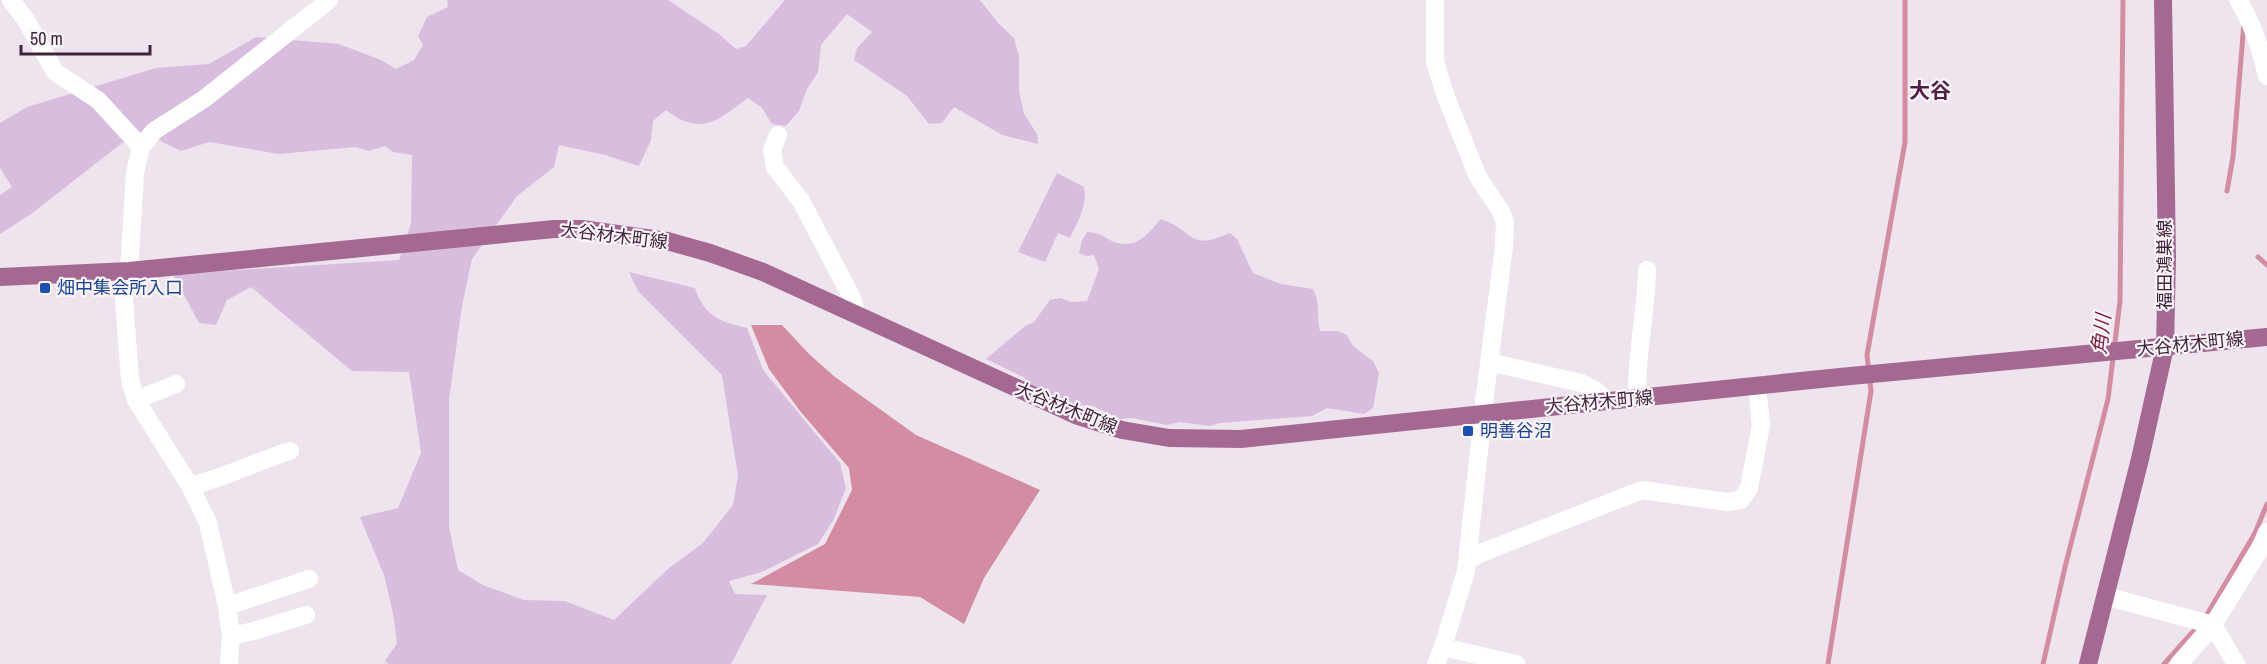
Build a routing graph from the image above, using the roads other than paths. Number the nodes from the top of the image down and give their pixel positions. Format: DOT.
graph roads {
  1 [pos="11,0"];
  2 [pos="329,0"];
  3 [pos="1435,0"];
  4 [pos="2163,0"];
  5 [pos="2238,0"];
  6 [pos="2264,47"];
  7 [pos="2267,76"];
  8 [pos="778,135"];
  9 [pos="141,147"];
  10 [pos="1647,270"];
  11 [pos="129,271"];
  12 [pos="0,277"];
  13 [pos="857,315"];
  14 [pos="2267,337"];
  15 [pos="2165,347"];
  16 [pos="1489,362"];
  17 [pos="176,384"];
  18 [pos="1757,386"];
  19 [pos="1637,399"];
  20 [pos="136,400"];
  21 [pos="1607,400"];
  22 [pos="1484,403"];
  23 [pos="1482,423"];
  24 [pos="290,451"];
  25 [pos="190,486"];
  26 [pos="2267,532"];
  27 [pos="1467,561"];
  28 [pos="309,579"];
  29 [pos="2105,596"];
  30 [pos="227,606"];
  31 [pos="306,615"];
  32 [pos="2213,626"];
  33 [pos="231,636"];
  34 [pos="1440,656"];
  35 [pos="229,664"];
  36 [pos="1516,664"];
  37 [pos="2088,664"];
  38 [pos="2179,664"];
  39 [pos="2236,664"];
  1 -- 9 [label="street"];
  2 -- 9 [label="street"];
  3 -- 16 [label="street"];
  4 -- 15 [label="main road, 福田鴻巣線"];
  5 -- 6 [label="street"];
  6 -- 7 [label="street"];
  8 -- 13 [label="street"];
  9 -- 11 [label="street"];
  10 -- 19 [label="street"];
  11 -- 12 [label="main road, 大谷材木町線"];
  11 -- 13 [label="main road, 大谷材木町線"];
  11 -- 20 [label="street"];
  13 -- 21 [label="main road, 大谷材木町線"];
  14 -- 15 [label="main road, 大谷材木町線"];
  15 -- 18 [label="main road, 大谷材木町線"];
  15 -- 29 [label="main road, 福田鴻巣線"];
  16 -- 21 [label="street"];
  16 -- 22 [label="street"];
  17 -- 20 [label="street"];
  18 -- 19 [label="main road, 大谷材木町線"];
  18 -- 27 [label="street"];
  19 -- 21 [label="main road, 大谷材木町線"];
  20 -- 25 [label="street"];
  23 -- 27 [label="street"];
  24 -- 25 [label="street"];
  25 -- 30 [label="street"];
  26 -- 32 [label="street"];
  27 -- 34 [label="street"];
  28 -- 30 [label="street"];
  29 -- 32 [label="street"];
  29 -- 37 [label="main road, 福田鴻巣線"];
  30 -- 33 [label="street"];
  31 -- 33 [label="street"];
  32 -- 38 [label="street"];
  32 -- 39 [label="street"];
  33 -- 35 [label="street"];
  34 -- 36 [label="street"];
}
